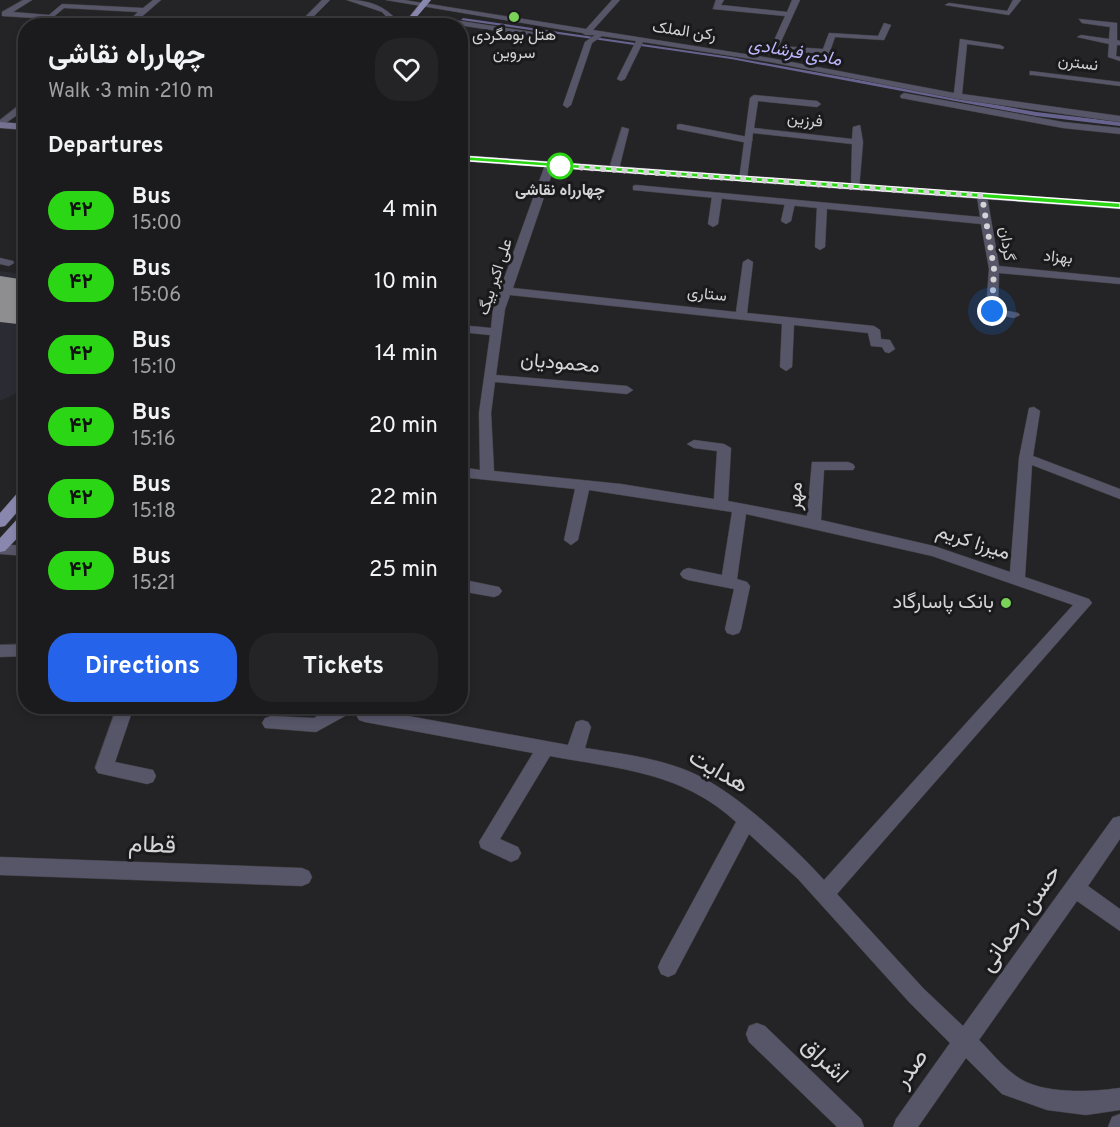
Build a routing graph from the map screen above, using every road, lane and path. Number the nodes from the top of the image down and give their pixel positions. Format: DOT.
graph roads {
  1 [pos="28,0"];
  2 [pos="157,0"];
  3 [pos="326,0"];
  4 [pos="351,0"];
  5 [pos="390,0"];
  6 [pos="616,0"];
  7 [pos="720,0"];
  8 [pos="796,0"];
  9 [pos="1017,0"];
  10 [pos="948,2"];
  11 [pos="424,3"];
  12 [pos="146,10"];
  13 [pos="790,14"];
  14 [pos="945,14"];
  15 [pos="3,15"];
  16 [pos="136,18"];
  17 [pos="307,18"];
  18 [pos="392,18"];
  19 [pos="412,18"];
  20 [pos="1082,21"];
  21 [pos="468,25"];
  22 [pos="887,25"];
  23 [pos="1117,31"];
  24 [pos="586,33"];
  25 [pos="557,38"];
  26 [pos="1081,38"];
  27 [pos="599,39"];
  28 [pos="578,41"];
  29 [pos="589,42"];
  30 [pos="1116,42"];
  31 [pos="637,44"];
  32 [pos="609,45"];
  33 [pos="1000,47"];
  34 [pos="775,48"];
  35 [pos="712,51"];
  36 [pos="703,57"];
  37 [pos="1120,59"];
  38 [pos="770,60"];
  39 [pos="1033,73"];
  40 [pos="621,78"];
  41 [pos="1120,84"];
  42 [pos="958,96"];
  43 [pos="817,104"];
  44 [pos="567,105"];
  45 [pos="18,110"];
  46 [pos="1068,113"];
  47 [pos="1120,119"];
  48 [pos="0,125"];
  49 [pos="1069,126"];
  50 [pos="18,127"];
  51 [pos="680,127"];
  52 [pos="857,127"];
  53 [pos="625,129"];
  54 [pos="1120,132"];
  55 [pos="748,135"];
  56 [pos="858,142"];
  57 [pos="468,159"];
  58 [pos="550,165"];
  59 [pos="614,169"];
  60 [pos="742,178"];
  61 [pos="754,179"];
  62 [pos="856,187"];
  63 [pos="636,188"];
  64 [pos="717,196"];
  65 [pos="982,196"];
  66 [pos="750,199"];
  67 [pos="790,203"];
  68 [pos="822,206"];
  69 [pos="1120,206"];
  70 [pos="786,221"];
  71 [pos="986,221"];
  72 [pos="713,224"];
  73 [pos="820,247"];
  74 [pos="748,262"];
  75 [pos="994,269"];
  76 [pos="1120,281"];
  77 [pos="506,291"];
  78 [pos="741,315"];
  79 [pos="1014,315"];
  80 [pos="788,320"];
  81 [pos="468,329"];
  82 [pos="495,333"];
  83 [pos="889,349"];
  84 [pos="786,367"];
  85 [pos="490,378"];
  86 [pos="627,390"];
  87 [pos="1034,411"];
  88 [pos="694,444"];
  89 [pos="1026,458"];
  90 [pos="848,467"];
  91 [pos="468,473"];
  92 [pos="487,474"];
  93 [pos="583,485"];
  94 [pos="1120,494"];
  95 [pos="18,501"];
  96 [pos="721,505"];
  97 [pos="740,508"];
  98 [pos="0,522"];
  99 [pos="814,523"];
  100 [pos="18,528"];
  101 [pos="571,540"];
  102 [pos="0,548"];
  103 [pos="18,550"];
  104 [pos="688,573"];
  105 [pos="1017,580"];
  106 [pos="729,582"];
  107 [pos="468,586"];
  108 [pos="494,591"];
  109 [pos="733,629"];
  110 [pos="18,650"];
  111 [pos="0,651"];
  112 [pos="123,714"];
  113 [pos="335,714"];
  114 [pos="364,714"];
  115 [pos="272,723"];
  116 [pos="582,727"];
  117 [pos="546,748"];
  118 [pos="574,753"];
  119 [pos="147,776"];
  120 [pos="747,820"];
  121 [pos="1120,824"];
  122 [pos="511,853"];
  123 [pos="0,866"];
  124 [pos="302,877"];
  125 [pos="1075,888"];
  126 [pos="824,894"];
  127 [pos="1120,921"];
  128 [pos="668,968"];
  129 [pos="756,1034"];
  130 [pos="964,1043"];
  131 [pos="1120,1099"];
  132 [pos="853,1127"];
  133 [pos="904,1127"];
  1 -- 15 [label="street"];
  2 -- 12 [label="street"];
  3 -- 17 [label="street"];
  4 -- 18 [label="street"];
  5 -- 11 [label="street, رکن الملک"];
  6 -- 24 [label="street"];
  7 -- 13 [label="street"];
  8 -- 13 [label="street"];
  9 -- 10 [label="street"];
  10 -- 14 [label="street"];
  11 -- 19 [label="main road"];
  11 -- 24 [label="street, رکن الملک"];
  12 -- 15 [label="street"];
  12 -- 16 [label="street"];
  13 -- 34 [label="street"];
  20 -- 23 [label="street"];
  21 -- 25 [label="street"];
  22 -- 34 [label="street"];
  23 -- 30 [label="street"];
  24 -- 27 [label="street, رکن الملک"];
  26 -- 30 [label="street"];
  27 -- 29 [label="street, رکن الملک"];
  27 -- 31 [label="street, رکن الملک"];
  28 -- 29 [label="street, رکن الملک"];
  29 -- 44 [label="street"];
  30 -- 37 [label="street"];
  31 -- 32 [label="street, رکن الملک"];
  31 -- 35 [label="street, رکن الملک"];
  31 -- 36 [label="street, رکن الملک"];
  31 -- 40 [label="street"];
  33 -- 42 [label="street"];
  34 -- 38 [label="street"];
  35 -- 36 [label="street"];
  35 -- 38 [label="street, رکن الملک"];
  36 -- 49 [label="street, رکن الملک"];
  38 -- 42 [label="street, رکن الملک"];
  39 -- 41 [label="street, نسترن"];
  42 -- 46 [label="street, رکن الملک"];
  43 -- 55 [label="street"];
  45 -- 48 [label="street"];
  46 -- 47 [label="street, رکن الملک"];
  46 -- 49 [label="street"];
  48 -- 50 [label="street"];
  49 -- 54 [label="street, رکن الملک"];
  51 -- 55 [label="street, فرزین"];
  52 -- 56 [label="street"];
  53 -- 59 [label="street"];
  55 -- 56 [label="street, فرزین"];
  55 -- 60 [label="street"];
  56 -- 62 [label="street"];
  57 -- 58 [label="main road"];
  58 -- 59 [label="main road"];
  58 -- 77 [label="street, علی اکبر بیگ"];
  59 -- 60 [label="main road"];
  60 -- 61 [label="main road"];
  61 -- 62 [label="main road"];
  61 -- 66 [label="street"];
  62 -- 65 [label="main road"];
  63 -- 64 [label="street"];
  64 -- 66 [label="street"];
  64 -- 72 [label="street"];
  65 -- 69 [label="main road"];
  65 -- 71 [label="street, گردان"];
  66 -- 67 [label="street"];
  67 -- 68 [label="street"];
  67 -- 70 [label="street"];
  68 -- 71 [label="street"];
  68 -- 73 [label="street"];
  71 -- 75 [label="street, گردان"];
  74 -- 78 [label="street"];
  75 -- 76 [label="street, بهزاد"];
  75 -- 79 [label="street, گردان"];
  77 -- 78 [label="street, ستاری"];
  77 -- 82 [label="street, علی اکبر بیگ"];
  78 -- 80 [label="street, ستاری"];
  80 -- 83 [label="street, ستاری"];
  80 -- 84 [label="street"];
  81 -- 82 [label="street"];
  82 -- 85 [label="street, علی اکبر بیگ"];
  85 -- 86 [label="street, محمودیان"];
  85 -- 92 [label="street, علی اکبر بیگ"];
  87 -- 89 [label="street"];
  88 -- 96 [label="street"];
  89 -- 94 [label="street"];
  89 -- 105 [label="street"];
  90 -- 99 [label="street, مهر"];
  91 -- 92 [label="street, میرزا کریم"];
  92 -- 93 [label="street, میرزا کریم"];
  93 -- 96 [label="street, میرزا کریم"];
  93 -- 101 [label="street"];
  95 -- 98 [label="main road"];
  96 -- 97 [label="street, میرزا کریم"];
  97 -- 99 [label="street, میرزا کریم"];
  97 -- 106 [label="street"];
  99 -- 105 [label="street, میرزا کریم"];
  100 -- 102 [label="main road"];
  102 -- 103 [label="street"];
  104 -- 106 [label="street"];
  105 -- 126 [label="street, میرزا کریم"];
  106 -- 109 [label="street"];
  107 -- 108 [label="street"];
  110 -- 111 [label="street"];
  112 -- 119 [label="street"];
  113 -- 115 [label="street"];
  114 -- 117 [label="street, هدایت"];
  116 -- 118 [label="street"];
  117 -- 118 [label="street, هدایت"];
  117 -- 122 [label="street"];
  118 -- 120 [label="street, هدایت"];
  120 -- 126 [label="street, هدایت"];
  120 -- 128 [label="street"];
  121 -- 125 [label="street, حسن رحمانی"];
  123 -- 124 [label="street, قطام"];
  125 -- 127 [label="street"];
  125 -- 130 [label="street, حسن رحمانی"];
  126 -- 130 [label="street, هدایت"];
  129 -- 132 [label="street, اشراق"];
  130 -- 131 [label="street, هدایت"];
  130 -- 133 [label="street, صدر"];
}
